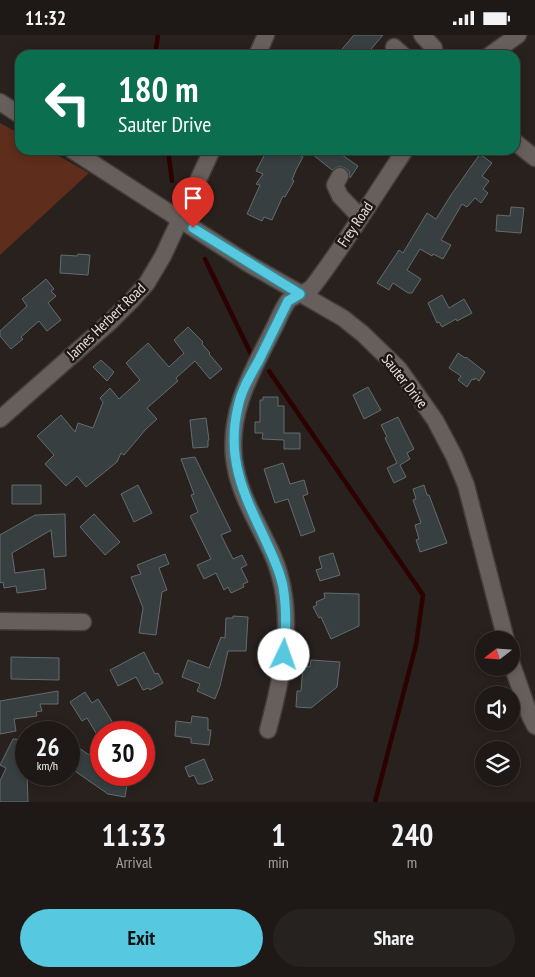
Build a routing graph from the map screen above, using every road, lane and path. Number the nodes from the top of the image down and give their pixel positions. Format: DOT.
graph roads {
  1 [pos="266,35"];
  2 [pos="422,35"];
  3 [pos="518,35"];
  4 [pos="259,50"];
  5 [pos="434,50"];
  6 [pos="497,50"];
  7 [pos="0,102"];
  8 [pos="15,112"];
  9 [pos="520,146"];
  10 [pos="80,155"];
  11 [pos="210,155"];
  12 [pos="403,155"];
  13 [pos="535,158"];
  14 [pos="340,176"];
  15 [pos="360,217"];
  16 [pos="179,219"];
  17 [pos="300,294"];
  18 [pos="0,419"];
  19 [pos="0,621"];
  20 [pos="84,622"];
  21 [pos="504,631"];
  22 [pos="516,676"];
  23 [pos="535,726"];
  24 [pos="268,730"];
  1 -- 4 [label="street"];
  2 -- 5 [label="street"];
  3 -- 6 [label="street"];
  7 -- 8 [label="street"];
  9 -- 13 [label="street"];
  10 -- 16 [label="street, Sauter Drive"];
  11 -- 16 [label="street, James Herbert Road"];
  12 -- 15 [label="street, Frey Road"];
  14 -- 15 [label="street"];
  15 -- 17 [label="street, Frey Road"];
  16 -- 17 [label="street, Sauter Drive"];
  16 -- 18 [label="street, James Herbert Road"];
  17 -- 21 [label="street, Sauter Drive"];
  17 -- 24 [label="street, Frey Road"];
  19 -- 20 [label="street"];
  22 -- 23 [label="street"];
}
